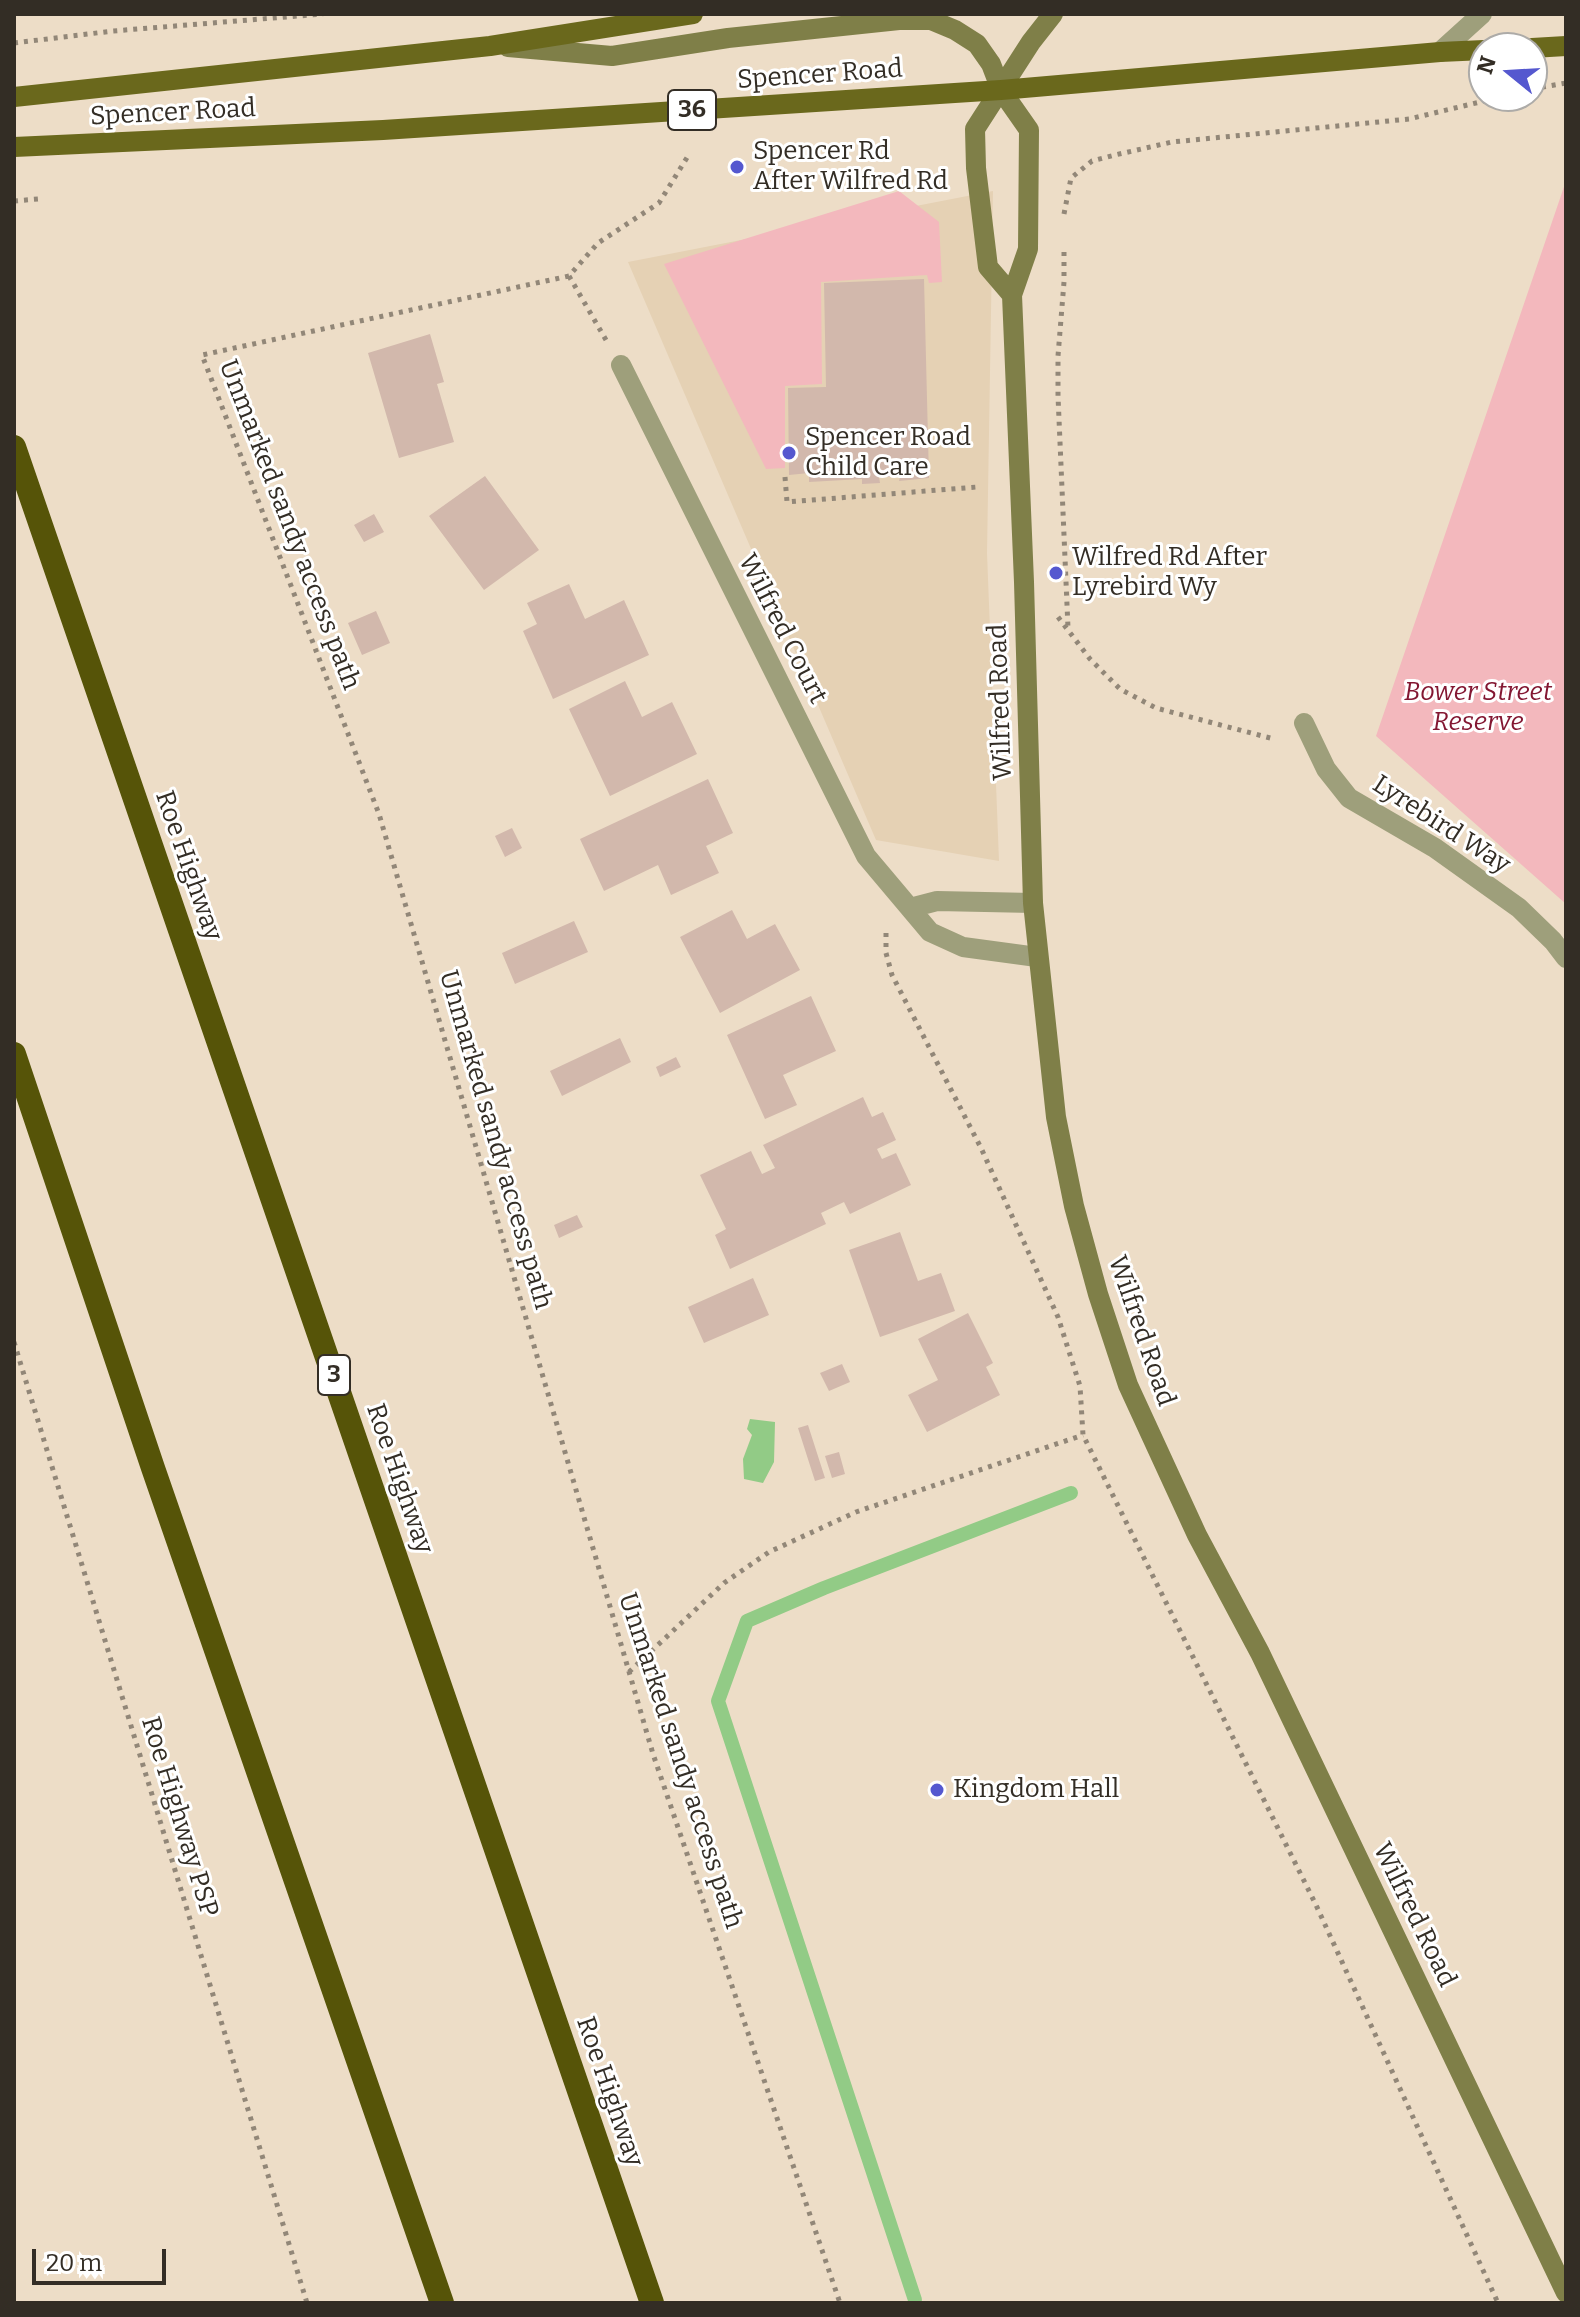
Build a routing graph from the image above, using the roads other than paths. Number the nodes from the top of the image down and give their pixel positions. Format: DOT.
graph roads {
  1 [pos="693,14"];
  2 [pos="1053,14"];
  3 [pos="1482,14"];
  4 [pos="490,46"];
  5 [pos="1468,51"];
  6 [pos="1440,52"];
  7 [pos="1001,90"];
  8 [pos="14,97"];
  9 [pos="18,146"];
  10 [pos="1012,295"];
  11 [pos="621,365"];
  12 [pos="14,447"];
  13 [pos="1306,729"];
  14 [pos="1033,903"];
  15 [pos="910,908"];
  16 [pos="1037,957"];
  17 [pos="1566,958"];
  18 [pos="14,1054"];
  19 [pos="1566,2293"];
  20 [pos="442,2303"];
  21 [pos="652,2303"];
  1 -- 4 [label="main road, Spencer Road"];
  2 -- 7 [label="main road"];
  3 -- 6 [label="street"];
  4 -- 7 [label="main road, Wilfred Road"];
  4 -- 8 [label="main road, Spencer Road"];
  5 -- 6 [label="main road, Spencer Road / 36"];
  6 -- 7 [label="main road, Spencer Road / 36"];
  7 -- 9 [label="main road, Spencer Road / 36"];
  7 -- 10 [label="main road, Wilfred Road"];
  7 -- 10 [label="main road"];
  10 -- 14 [label="main road, Wilfred Road"];
  11 -- 15 [label="street, Wilfred Court"];
  12 -- 21 [label="highway, Roe Highway / 3"];
  13 -- 17 [label="street, Lyrebird Way"];
  14 -- 15 [label="street"];
  14 -- 16 [label="main road, Wilfred Road"];
  15 -- 16 [label="street, Wilfred Court"];
  16 -- 19 [label="main road, Wilfred Road"];
  18 -- 20 [label="highway"];
}
